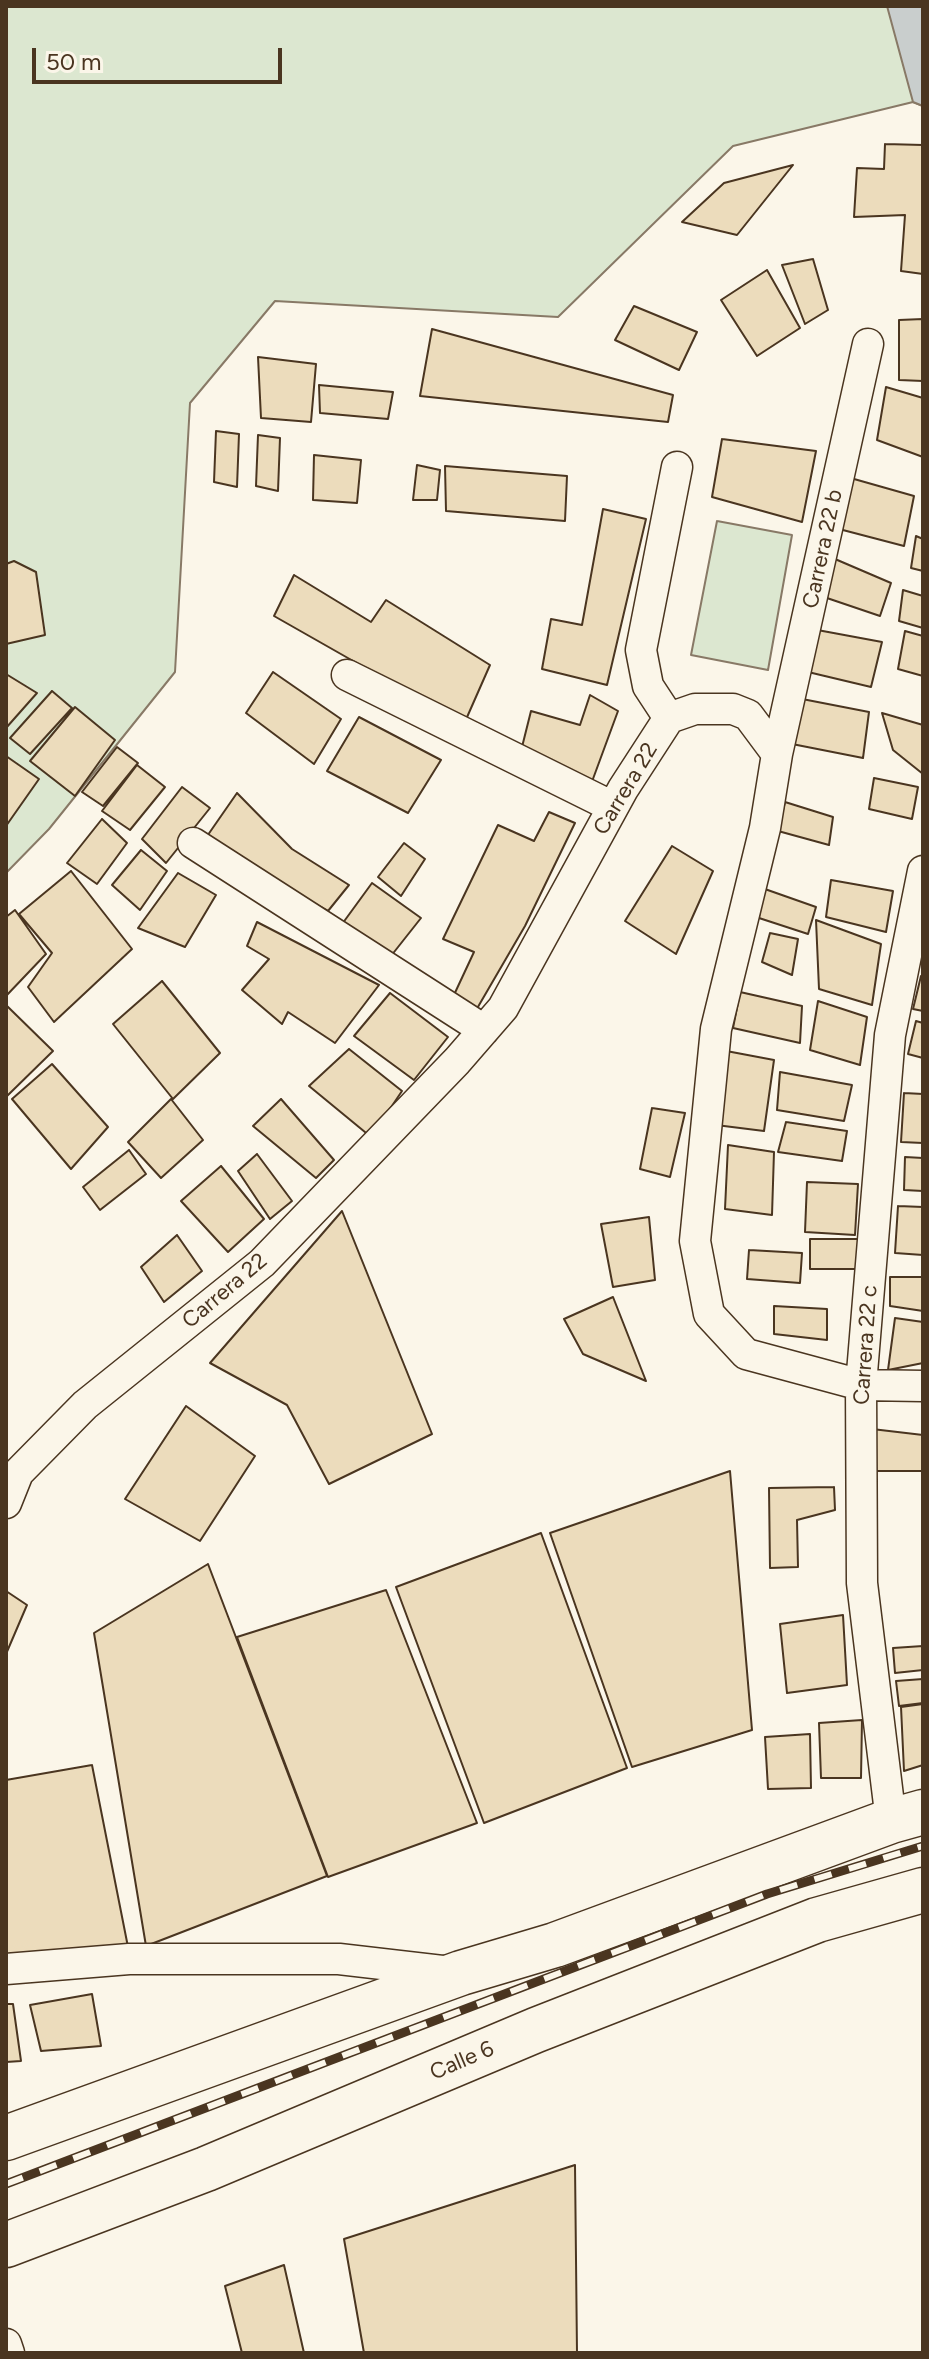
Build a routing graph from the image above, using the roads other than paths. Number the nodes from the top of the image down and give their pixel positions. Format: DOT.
graph roads {
  1 [pos="868,344"];
  2 [pos="677,467"];
  3 [pos="347,675"];
  4 [pos="669,718"];
  5 [pos="777,754"];
  6 [pos="613,807"];
  7 [pos="193,843"];
  8 [pos="923,871"];
  9 [pos="484,1030"];
  10 [pos="861,1385"];
  11 [pos="923,1386"];
  12 [pos="12,1469"];
  13 [pos="6,1503"];
  14 [pos="907,1816"];
  15 [pos="923,1890"];
  16 [pos="6,1969"];
  17 [pos="461,1973"];
  18 [pos="6,2138"];
  19 [pos="6,2245"];
  20 [pos="6,2344"];
  21 [pos="9,2353"];
  1 -- 5 [label="street, Carrera 22 b"];
  2 -- 4 [label="street"];
  3 -- 6 [label="street"];
  4 -- 5 [label="street, Carrera 22"];
  4 -- 6 [label="street, Carrera 22"];
  5 -- 10 [label="street"];
  6 -- 9 [label="street, Carrera 22"];
  7 -- 9 [label="street"];
  8 -- 10 [label="street, Carrera 22 c"];
  9 -- 12 [label="street, Carrera 22"];
  10 -- 11 [label="street"];
  10 -- 14 [label="street, Carrera 22 c"];
  12 -- 13 [label="street, Carrera 22"];
  14 -- 17 [label="highway"];
  15 -- 19 [label="highway, Calle 6"];
  16 -- 17 [label="street"];
  17 -- 18 [label="highway"];
  20 -- 21 [label="street"];
}
